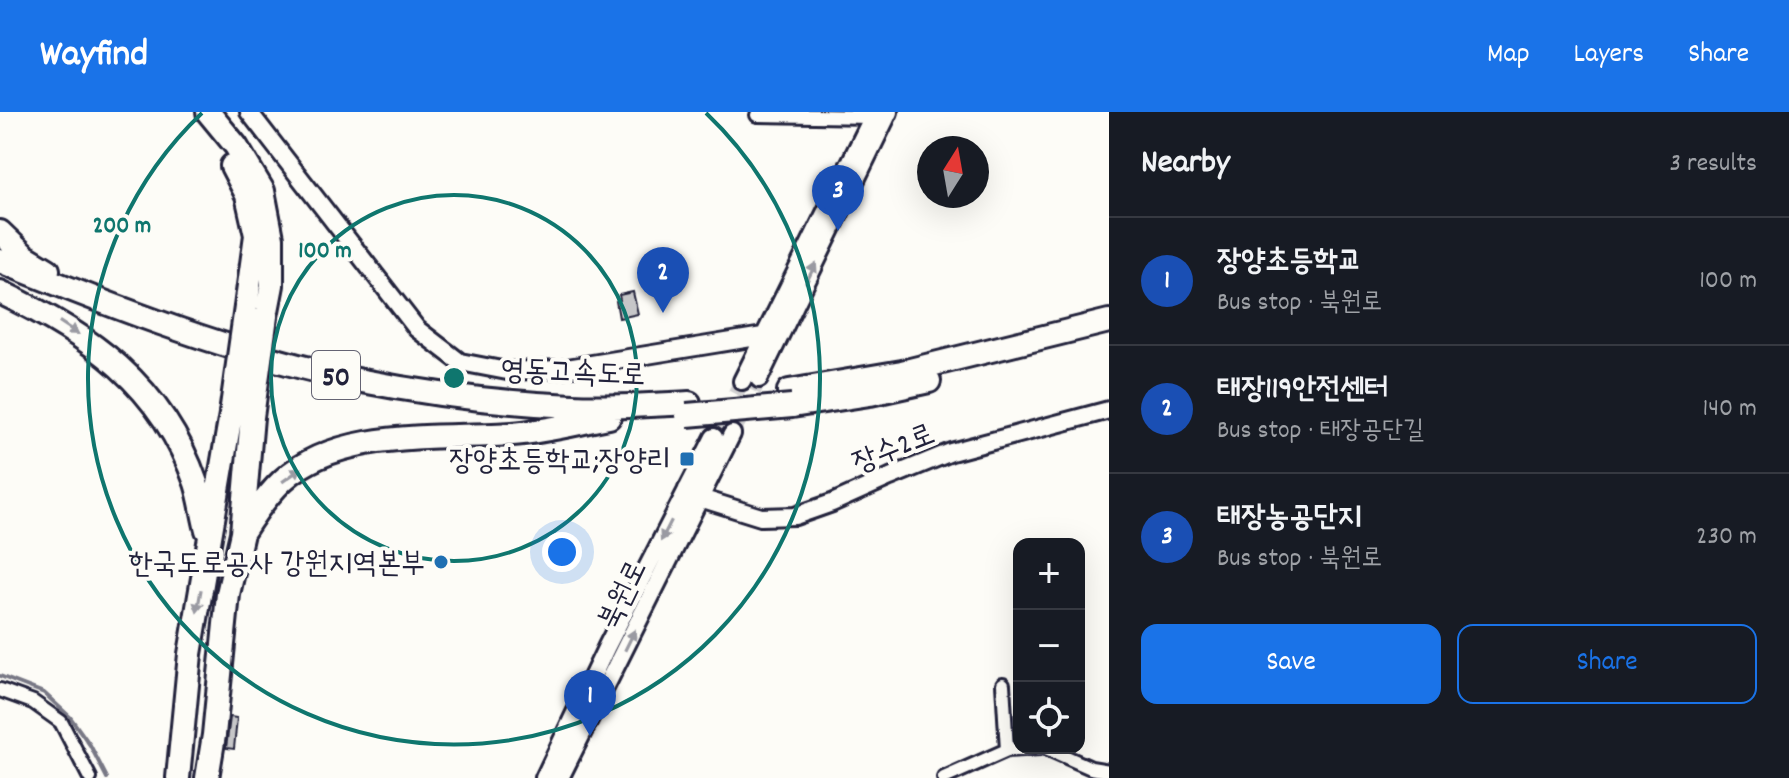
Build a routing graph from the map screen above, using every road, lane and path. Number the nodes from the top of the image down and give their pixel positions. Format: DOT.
graph roads {
  1 [pos="189,112"];
  2 [pos="208,112"];
  3 [pos="249,112"];
  4 [pos="757,115"];
  5 [pos="880,116"];
  6 [pos="0,232"];
  7 [pos="0,261"];
  8 [pos="0,276"];
  9 [pos="0,292"];
  10 [pos="97,300"];
  11 [pos="256,312"];
  12 [pos="1109,321"];
  13 [pos="1109,337"];
  14 [pos="770,340"];
  15 [pos="750,380"];
  16 [pos="791,398"];
  17 [pos="688,409"];
  18 [pos="1109,410"];
  19 [pos="242,416"];
  20 [pos="609,417"];
  21 [pos="732,434"];
  22 [pos="714,437"];
  23 [pos="694,494"];
  24 [pos="242,533"];
  25 [pos="209,541"];
  26 [pos="1003,684"];
  27 [pos="0,690"];
  28 [pos="588,707"];
  29 [pos="1007,750"];
  30 [pos="1013,750"];
  31 [pos="1057,754"];
  32 [pos="1109,771"];
  33 [pos="90,778"];
  34 [pos="178,778"];
  35 [pos="207,778"];
  36 [pos="544,778"];
  37 [pos="560,778"];
  38 [pos="944,778"];
  1 -- 11 [label="highway"];
  2 -- 11 [label="highway"];
  3 -- 14 [label="street"];
  4 -- 5 [label="street"];
  5 -- 14 [label="street"];
  6 -- 10 [label="highway"];
  7 -- 10 [label="highway, 영동고속도로 / 50"];
  8 -- 20 [label="highway, 영동고속도로 / 50"];
  9 -- 25 [label="highway, one-way"];
  10 -- 17 [label="highway, 영동고속도로 / 50"];
  11 -- 19 [label="highway, bridge"];
  12 -- 16 [label="highway, 영동고속도로 / 50"];
  13 -- 16 [label="highway, 영동고속도로 / 50"];
  14 -- 15 [label="street"];
  16 -- 17 [label="highway, 영동고속도로 / 50"];
  17 -- 20 [label="highway, 영동고속도로 / 50"];
  18 -- 23 [label="street, 장수2로"];
  19 -- 24 [label="highway"];
  19 -- 25 [label="highway"];
  24 -- 20 [label="highway, one-way"];
  21 -- 23 [label="street, 북원로"];
  22 -- 23 [label="street, 북원로"];
  23 -- 28 [label="street, 북원로"];
  24 -- 35 [label="highway"];
  25 -- 34 [label="highway, one-way"];
  26 -- 29 [label="street"];
  27 -- 33 [label="street"];
  28 -- 36 [label="street, 북원로"];
  28 -- 37 [label="street, 북원로"];
  29 -- 30 [label="street"];
  29 -- 38 [label="street"];
  31 -- 32 [label="street"];
}
